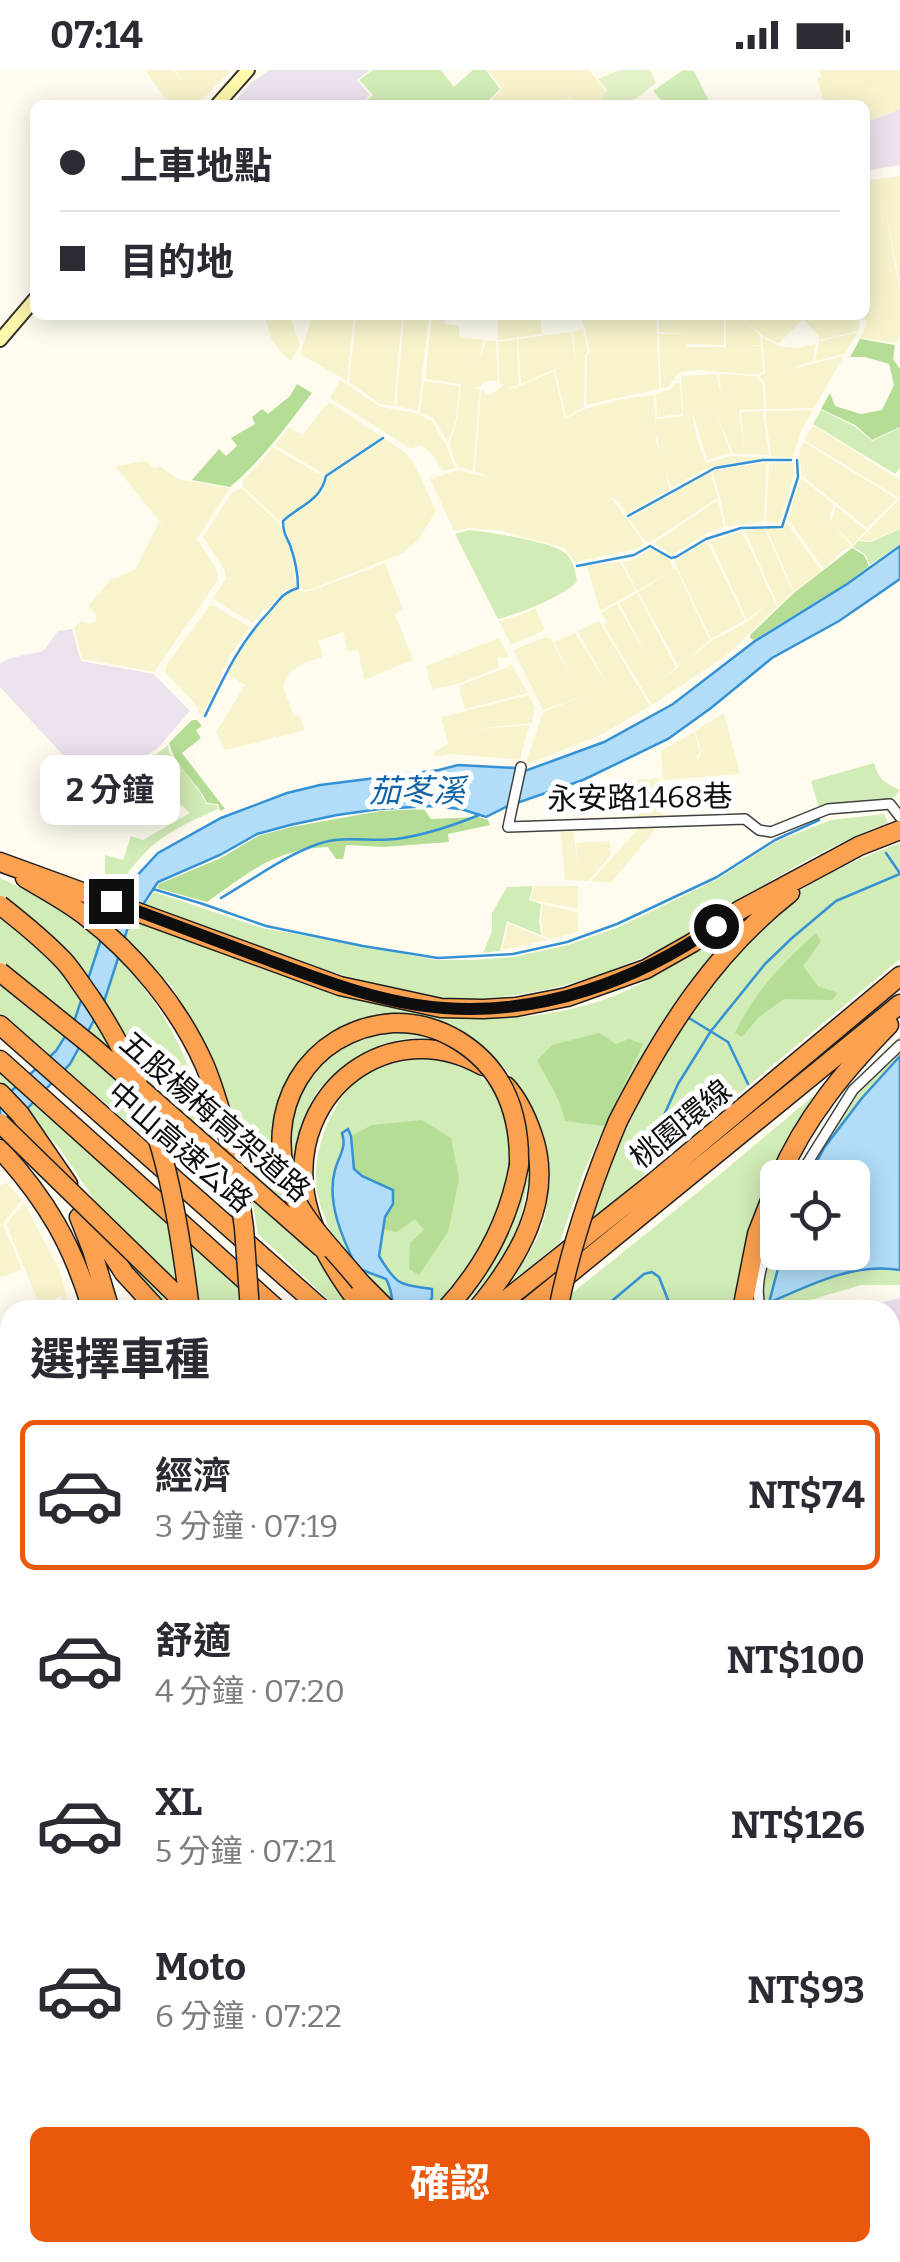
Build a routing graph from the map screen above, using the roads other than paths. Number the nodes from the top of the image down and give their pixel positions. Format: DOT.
graph roads {
  1 [pos="248,70"];
  2 [pos="221,100"];
  3 [pos="30,305"];
  4 [pos="0,340"];
  5 [pos="521,768"];
  6 [pos="898,826"];
  7 [pos="830,862"];
  8 [pos="0,863"];
  9 [pos="0,905"];
  10 [pos="0,972"];
  11 [pos="900,976"];
  12 [pos="900,1004"];
  13 [pos="900,1013"];
  14 [pos="0,1025"];
  15 [pos="900,1045"];
  16 [pos="0,1060"];
  17 [pos="0,1092"];
  18 [pos="0,1122"];
  19 [pos="0,1149"];
  20 [pos="51,1158"];
  21 [pos="787,1160"];
  22 [pos="809,1160"];
  23 [pos="760,1226"];
  24 [pos="761,1270"];
  25 [pos="360,1282"];
  26 [pos="89,1300"];
  27 [pos="107,1300"];
  28 [pos="149,1300"];
  29 [pos="181,1300"];
  30 [pos="190,1300"];
  31 [pos="249,1300"];
  32 [pos="267,1300"];
  33 [pos="312,1300"];
  34 [pos="357,1300"];
  35 [pos="378,1300"];
  36 [pos="453,1300"];
  37 [pos="484,1300"];
  38 [pos="506,1300"];
  39 [pos="537,1300"];
  40 [pos="560,1300"];
  41 [pos="744,1300"];
  42 [pos="757,1300"];
  1 -- 2 [label="street"];
  3 -- 4 [label="street"];
  5 -- 6 [label="street, 永安路1468巷"];
  6 -- 7 [label="highway"];
  7 -- 8 [label="highway"];
  7 -- 40 [label="highway, bridge"];
  8 -- 31 [label="highway, bridge"];
  9 -- 30 [label="highway, bridge"];
  10 -- 25 [label="highway, 五股楊梅高架道路, bridge"];
  11 -- 38 [label="highway, 桃園環線"];
  12 -- 39 [label="highway, 桃園環線"];
  13 -- 21 [label="highway"];
  14 -- 33 [label="highway, 中山高速公路"];
  15 -- 22 [label="street"];
  16 -- 32 [label="highway, 中山高速公路"];
  17 -- 20 [label="highway"];
  18 -- 29 [label="highway, bridge"];
  19 -- 26 [label="highway"];
  20 -- 27 [label="highway"];
  20 -- 28 [label="highway"];
  23 -- 41 [label="highway"];
  24 -- 42 [label="street"];
  25 -- 35 [label="highway, 五股楊梅高架道路"];
  25 -- 36 [label="highway, bridge"];
  34 -- 37 [label="highway"];
}
